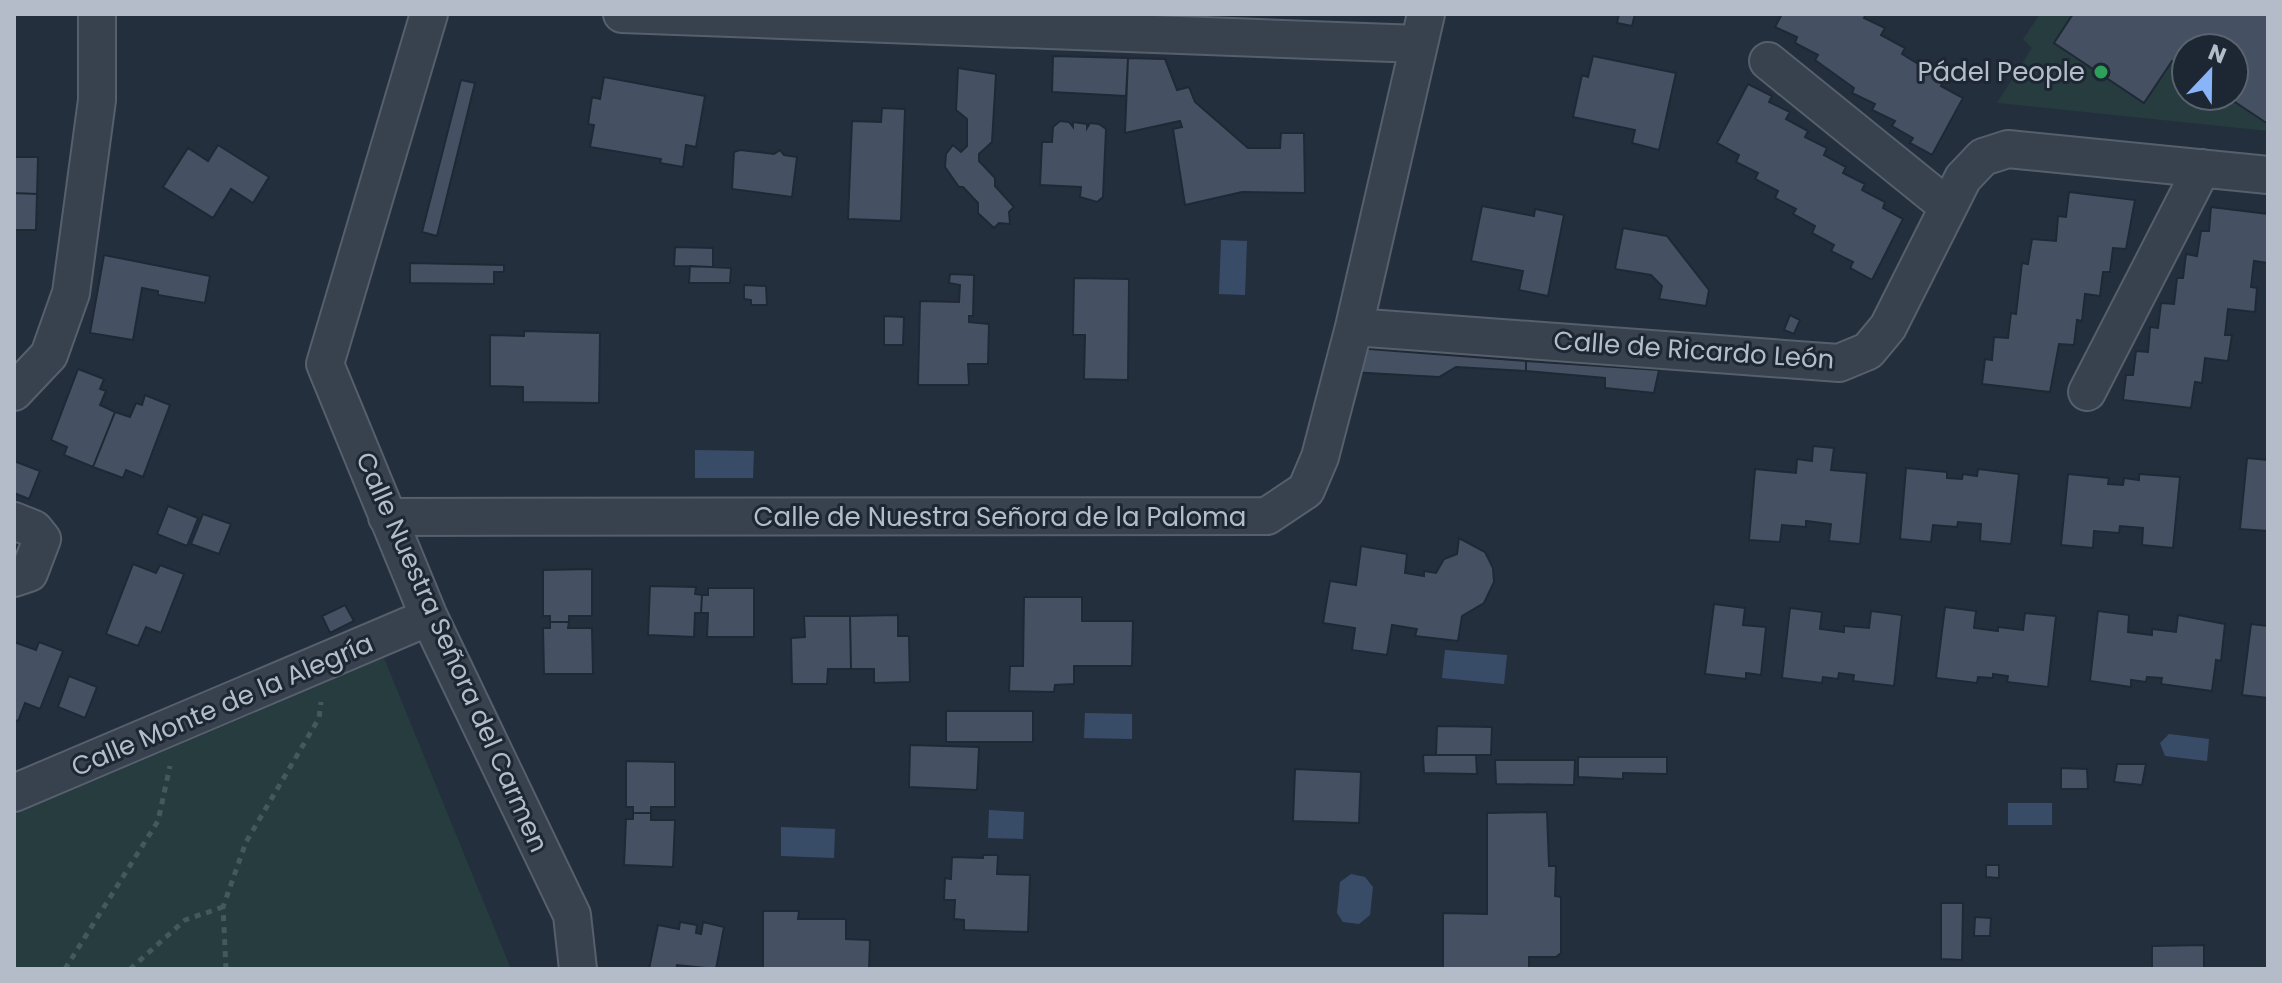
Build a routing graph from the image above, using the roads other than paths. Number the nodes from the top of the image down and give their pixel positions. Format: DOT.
graph roads {
  1 [pos="97,14"];
  2 [pos="429,14"];
  3 [pos="622,14"];
  4 [pos="1422,29"];
  5 [pos="1768,61"];
  6 [pos="2202,168"];
  7 [pos="2268,175"];
  8 [pos="1947,206"];
  9 [pos="1354,327"];
  10 [pos="14,392"];
  11 [pos="2087,392"];
  12 [pos="387,517"];
  13 [pos="14,521"];
  14 [pos="14,578"];
  15 [pos="429,617"];
  16 [pos="14,793"];
  17 [pos="578,969"];
  1 -- 10 [label="street"];
  2 -- 12 [label="street, Calle Nuestra Señora del Carmen"];
  3 -- 4 [label="street"];
  4 -- 9 [label="street, Calle de Nuestra Señora de la Paloma"];
  5 -- 8 [label="street"];
  6 -- 7 [label="street, Calle de Ricardo León"];
  6 -- 8 [label="street, Calle de Ricardo León"];
  6 -- 11 [label="street"];
  8 -- 9 [label="street, Calle de Ricardo León"];
  9 -- 12 [label="street, Calle de Nuestra Señora de la Paloma"];
  12 -- 15 [label="street, Calle Nuestra Señora del Carmen"];
  13 -- 14 [label="street"];
  15 -- 16 [label="street, Calle Monte de la Alegría"];
  15 -- 17 [label="street, Calle Nuestra Señora del Carmen"];
}
